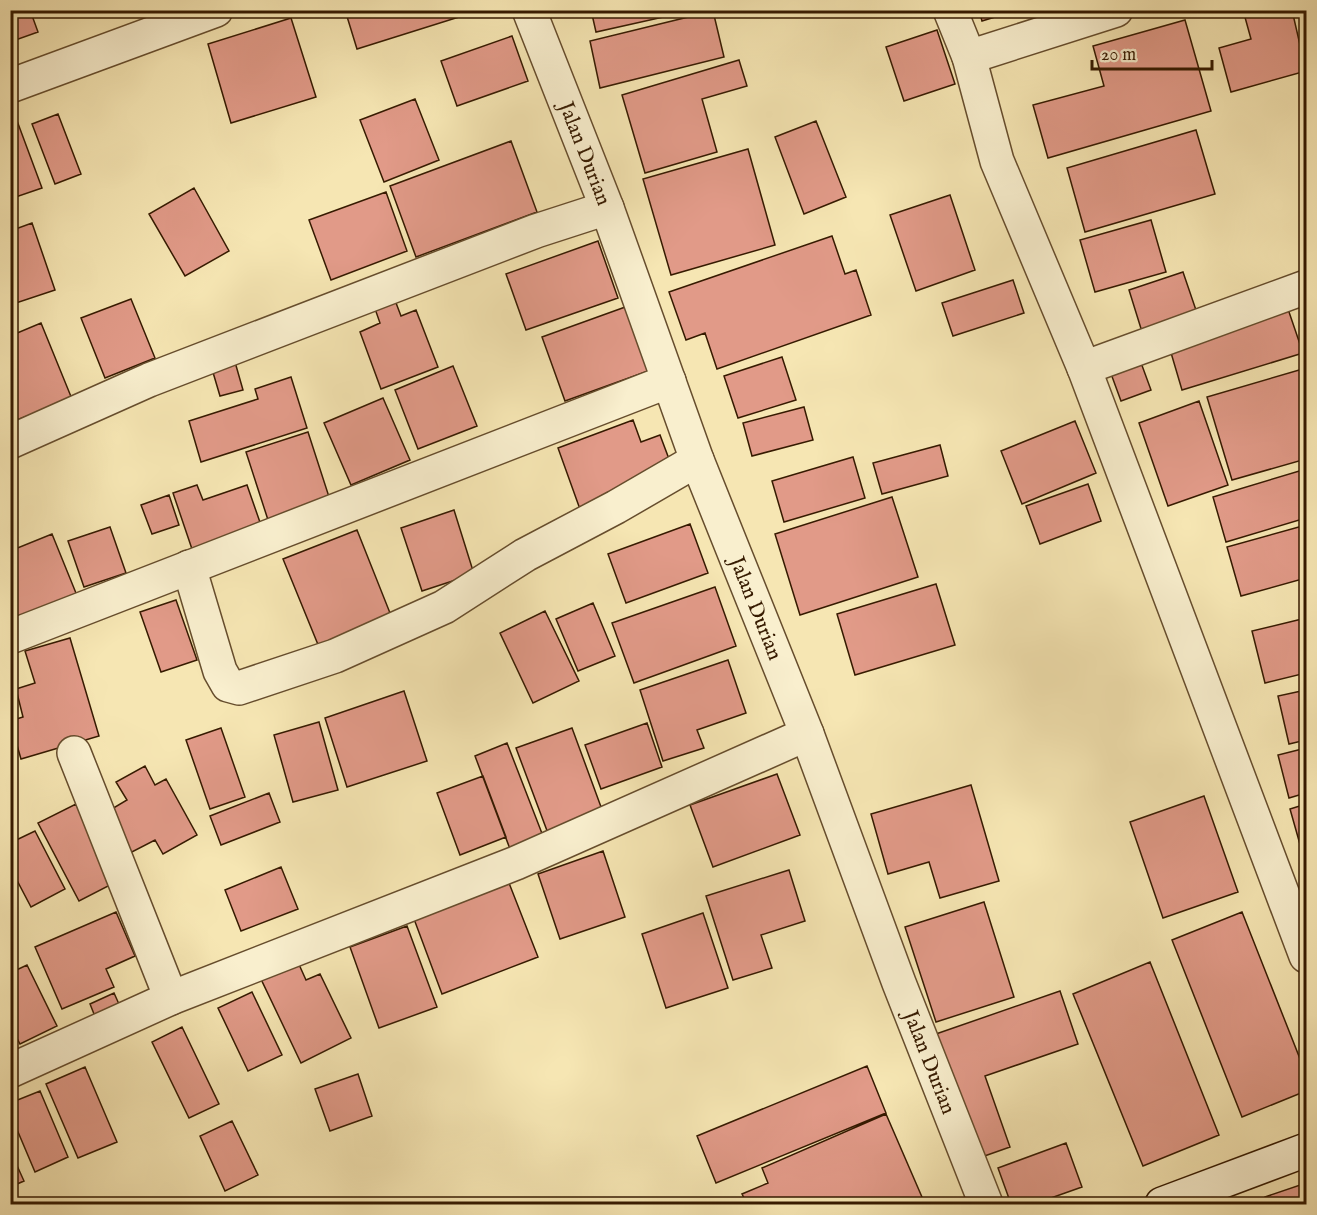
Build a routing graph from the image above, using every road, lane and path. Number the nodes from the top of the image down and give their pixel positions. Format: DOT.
graph roads {
  1 [pos="216,10"];
  2 [pos="529,10"];
  3 [pos="951,10"];
  4 [pos="1116,10"];
  5 [pos="969,57"];
  6 [pos="10,86"];
  7 [pos="607,208"];
  8 [pos="1306,287"];
  9 [pos="1084,368"];
  10 [pos="669,381"];
  11 [pos="10,442"];
  12 [pos="697,460"];
  13 [pos="189,567"];
  14 [pos="10,637"];
  15 [pos="807,734"];
  16 [pos="74,753"];
  17 [pos="1306,953"];
  18 [pos="171,999"];
  19 [pos="10,1071"];
  20 [pos="1306,1149"];
  21 [pos="986,1204"];
  22 [pos="1162,1204"];
  1 -- 6 [label="street"];
  2 -- 7 [label="street, Jalan Durian"];
  3 -- 5 [label="street"];
  4 -- 5 [label="street"];
  5 -- 9 [label="street"];
  7 -- 10 [label="street, Jalan Durian"];
  7 -- 11 [label="street"];
  8 -- 9 [label="street"];
  9 -- 17 [label="street"];
  10 -- 12 [label="street, Jalan Durian"];
  10 -- 13 [label="street"];
  12 -- 13 [label="street"];
  12 -- 15 [label="street, Jalan Durian"];
  13 -- 14 [label="street"];
  15 -- 18 [label="street"];
  15 -- 21 [label="street, Jalan Durian"];
  16 -- 18 [label="street"];
  18 -- 19 [label="street"];
  20 -- 22 [label="street"];
}
